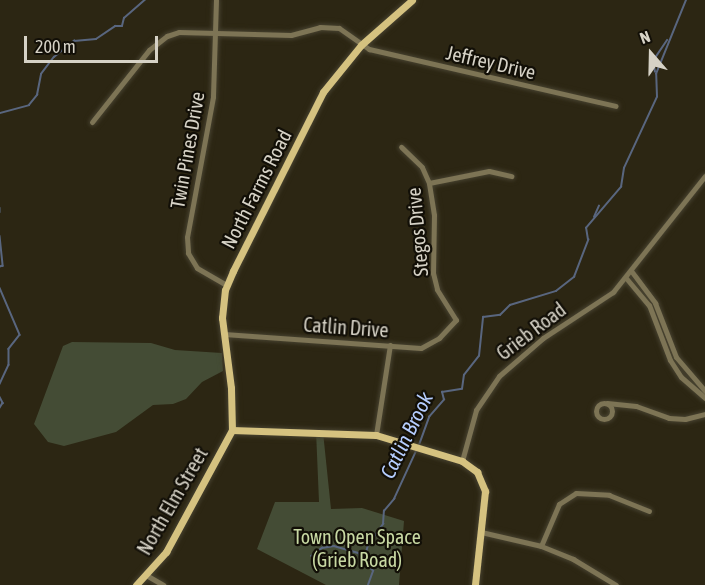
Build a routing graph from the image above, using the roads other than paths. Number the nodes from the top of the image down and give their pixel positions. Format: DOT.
graph roads {
  1 [pos="216,0"];
  2 [pos="412,0"];
  3 [pos="215,33"];
  4 [pos="361,45"];
  5 [pos="616,106"];
  6 [pos="92,122"];
  7 [pos="401,147"];
  8 [pos="511,176"];
  9 [pos="705,176"];
  10 [pos="429,183"];
  11 [pos="632,272"];
  12 [pos="626,278"];
  13 [pos="227,285"];
  14 [pos="456,320"];
  15 [pos="224,334"];
  16 [pos="390,345"];
  17 [pos="705,391"];
  18 [pos="705,398"];
  19 [pos="607,403"];
  20 [pos="705,414"];
  21 [pos="232,430"];
  22 [pos="376,435"];
  23 [pos="462,460"];
  24 [pos="649,511"];
  25 [pos="481,532"];
  26 [pos="541,546"];
  27 [pos="146,575"];
  28 [pos="136,585"];
  29 [pos="163,585"];
  30 [pos="475,585"];
  31 [pos="616,585"];
  1 -- 3 [label="street, Twin Pines Drive"];
  2 -- 4 [label="main road, North Farms Road"];
  3 -- 4 [label="street, Jeffrey Drive"];
  3 -- 6 [label="street, Jeffrey Drive"];
  3 -- 13 [label="street, Twin Pines Drive"];
  4 -- 5 [label="street, Jeffrey Drive"];
  4 -- 13 [label="main road, North Farms Road"];
  7 -- 10 [label="street, Stegos Drive"];
  8 -- 10 [label="street"];
  9 -- 11 [label="street, Grieb Road"];
  10 -- 14 [label="street, Stegos Drive"];
  11 -- 12 [label="street, Grieb Road"];
  11 -- 17 [label="street"];
  12 -- 18 [label="street"];
  12 -- 23 [label="street, Grieb Road"];
  13 -- 15 [label="main road, North Farms Road"];
  14 -- 16 [label="street, Catlin Drive"];
  15 -- 16 [label="street, Catlin Drive"];
  15 -- 21 [label="main road, North Farms Road"];
  16 -- 22 [label="street"];
  19 -- 20 [label="street"];
  21 -- 22 [label="main road"];
  21 -- 27 [label="main road, North Elm Street"];
  22 -- 23 [label="main road"];
  23 -- 25 [label="main road"];
  24 -- 26 [label="street"];
  25 -- 26 [label="street"];
  25 -- 30 [label="main road"];
  26 -- 31 [label="street"];
  27 -- 28 [label="main road, North Elm Street"];
  27 -- 29 [label="street"];
}
